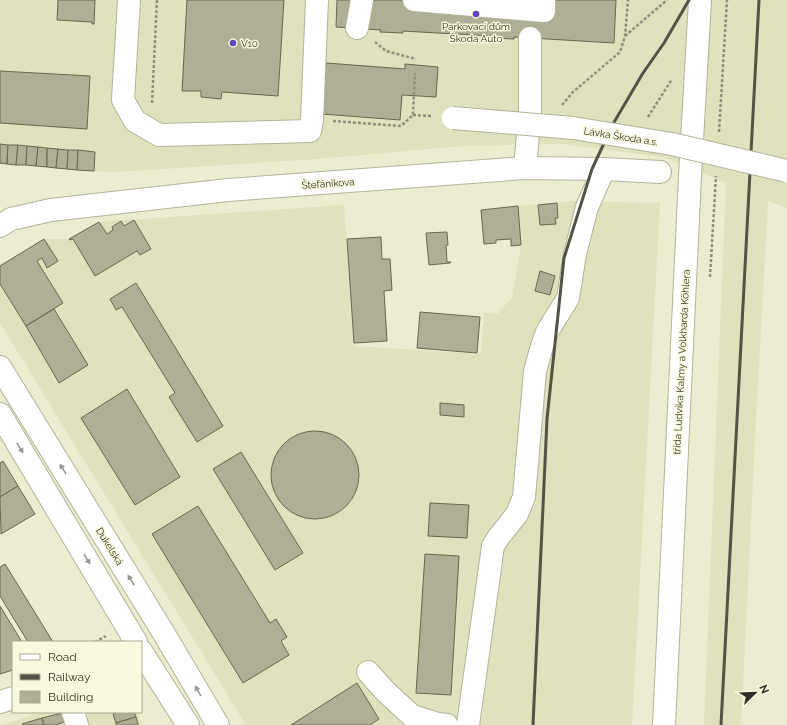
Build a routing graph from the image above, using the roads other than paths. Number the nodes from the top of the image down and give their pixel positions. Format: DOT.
graph roads {
  1 [pos="129,0"];
  2 [pos="317,0"];
  3 [pos="362,0"];
  4 [pos="414,0"];
  5 [pos="544,0"];
  6 [pos="700,0"];
  7 [pos="357,28"];
  8 [pos="530,38"];
  9 [pos="452,118"];
  10 [pos="525,168"];
  11 [pos="598,169"];
  12 [pos="787,171"];
  13 [pos="660,172"];
  14 [pos="0,226"];
  15 [pos="0,368"];
  16 [pos="0,414"];
  17 [pos="163,632"];
  18 [pos="135,641"];
  19 [pos="142,646"];
  20 [pos="142,653"];
  21 [pos="368,672"];
  22 [pos="12,698"];
  23 [pos="0,702"];
  24 [pos="73,713"];
  25 [pos="77,725"];
  26 [pos="188,725"];
  27 [pos="218,725"];
  28 [pos="447,725"];
  29 [pos="468,725"];
  30 [pos="664,725"];
  1 -- 2 [label="street"];
  3 -- 7 [label="street"];
  4 -- 5 [label="street"];
  6 -- 30 [label="street, třída Ludvíka Kalmy a Volkharda Köhlera"];
  8 -- 10 [label="street"];
  9 -- 12 [label="street, Lávka Škoda a.s., bridge"];
  10 -- 11 [label="street, Štefánikova"];
  10 -- 14 [label="street, Štefánikova"];
  11 -- 13 [label="street, Štefánikova"];
  11 -- 29 [label="street"];
  17 -- 15 [label="street, Dukelská, one-way"];
  16 -- 18 [label="street, one-way"];
  17 -- 19 [label="street"];
  27 -- 17 [label="street, Dukelská, one-way"];
  20 -- 26 [label="street"];
  21 -- 28 [label="street"];
  22 -- 23 [label="street"];
  24 -- 25 [label="street"];
}
